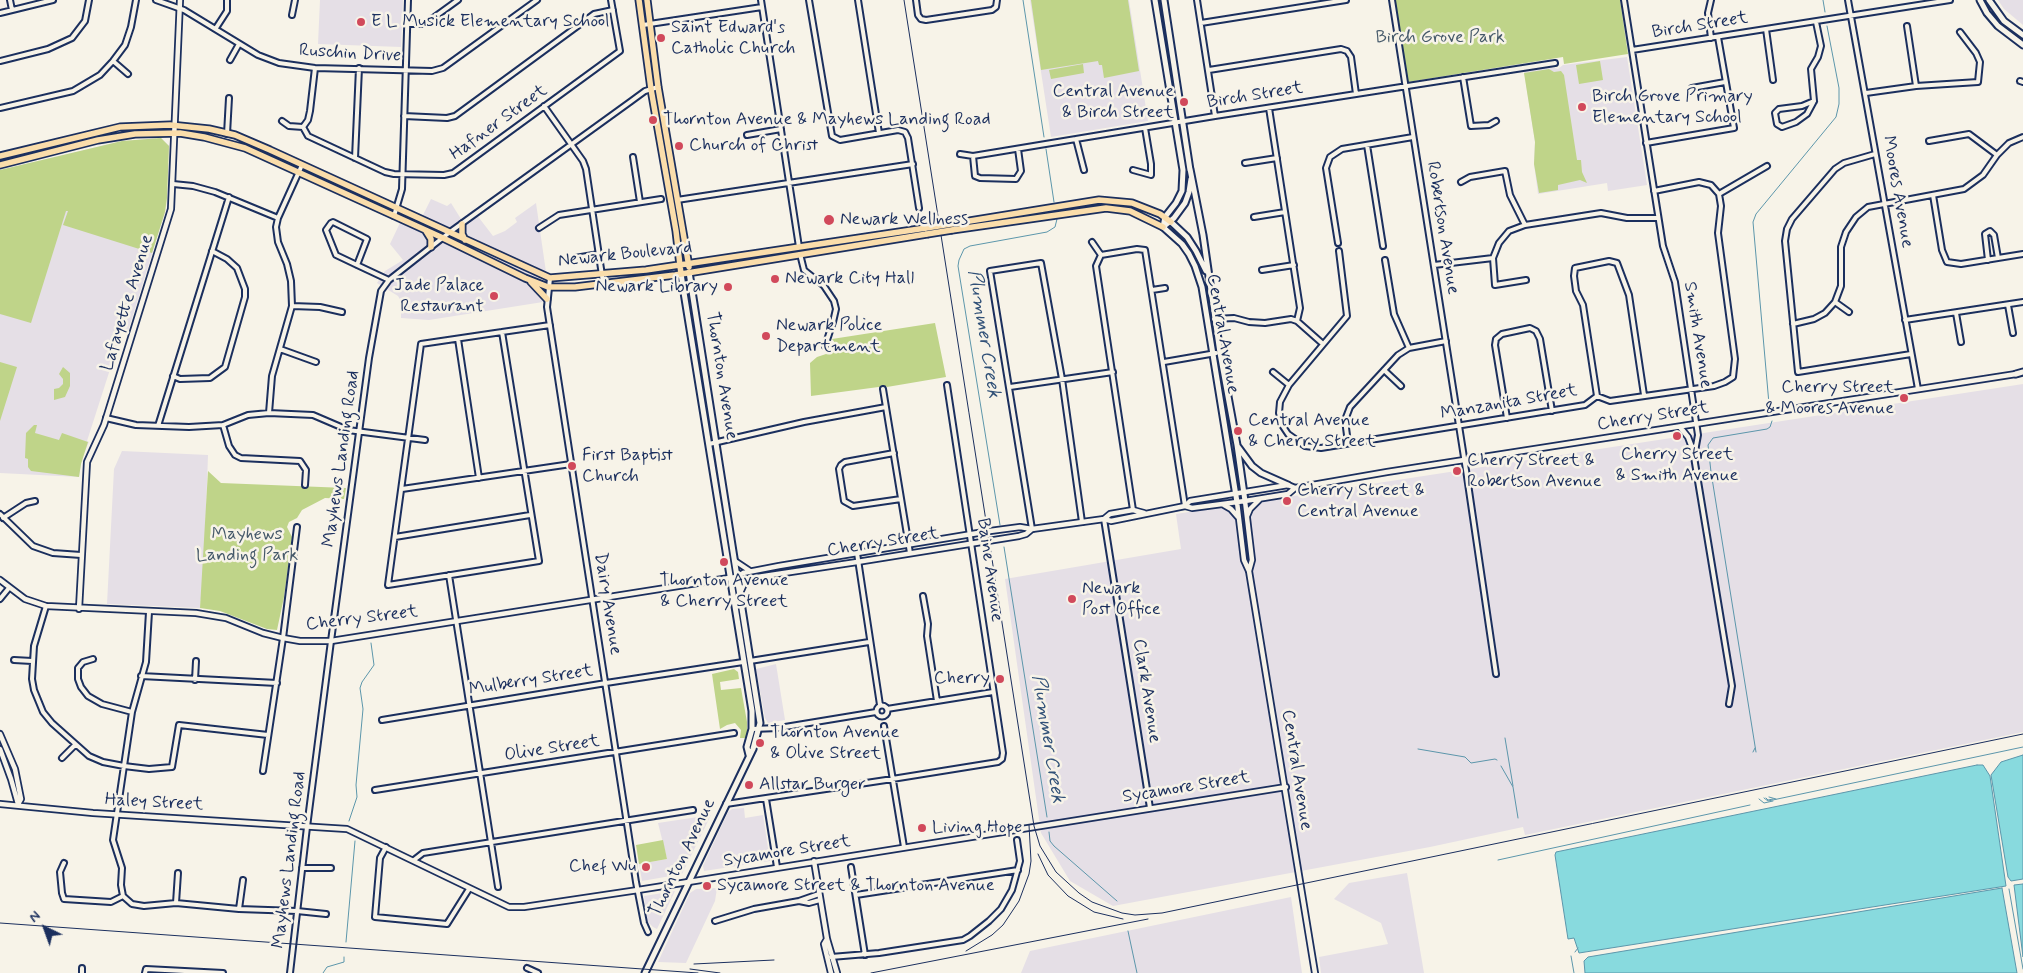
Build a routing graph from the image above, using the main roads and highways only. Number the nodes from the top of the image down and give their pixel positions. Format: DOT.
graph roads {
  1 [pos="639,0"];
  2 [pos="647,0"];
  3 [pos="1155,0"];
  4 [pos="1164,0"];
  5 [pos="1980,0"];
  6 [pos="1989,0"];
  7 [pos="2023,35"];
  8 [pos="2023,44"];
  9 [pos="0,156"];
  10 [pos="0,165"];
  11 [pos="1190,169"];
  12 [pos="1165,217"];
  13 [pos="1171,222"];
  14 [pos="462,224"];
  15 [pos="951,227"];
  16 [pos="1163,227"];
  17 [pos="425,230"];
  18 [pos="926,231"];
  19 [pos="465,240"];
  20 [pos="431,247"];
  21 [pos="689,264"];
  22 [pos="680,265"];
  23 [pos="689,272"];
  24 [pos="681,274"];
  25 [pos="530,280"];
  26 [pos="1210,288"];
  27 [pos="547,298"];
  28 [pos="1214,319"];
  29 [pos="1207,320"];
  30 [pos="2023,373"];
  31 [pos="2016,374"];
  32 [pos="1237,445"];
  33 [pos="1288,485"];
  34 [pos="1245,501"];
  35 [pos="1237,502"];
  36 [pos="749,755"];
  37 [pos="645,973"];
  1 -- 22 [label="main road, Thornton Avenue"];
  2 -- 21 [label="main road, Thornton Avenue"];
  3 -- 12 [label="main road"];
  4 -- 11 [label="main road"];
  5 -- 8 [label="main road"];
  6 -- 7 [label="main road"];
  9 -- 19 [label="main road, Newark Boulevard"];
  10 -- 17 [label="main road, Newark Boulevard"];
  11 -- 13 [label="main road"];
  11 -- 26 [label="main road"];
  12 -- 13 [label="main road, Newark Boulevard"];
  12 -- 15 [label="main road, Newark Boulevard"];
  12 -- 16 [label="main road"];
  13 -- 16 [label="main road"];
  13 -- 26 [label="main road, Newark Boulevard"];
  14 -- 19 [label="main road"];
  15 -- 16 [label="main road, Newark Boulevard"];
  15 -- 18 [label="main road, Newark Boulevard, bridge"];
  16 -- 29 [label="main road, Central Avenue"];
  17 -- 20 [label="main road"];
  17 -- 25 [label="main road, Newark Boulevard"];
  18 -- 21 [label="main road, Newark Boulevard"];
  18 -- 23 [label="main road, Newark Boulevard"];
  19 -- 22 [label="main road, Newark Boulevard"];
  21 -- 22 [label="main road, Newark Boulevard"];
  21 -- 23 [label="main road, Thornton Avenue"];
  22 -- 24 [label="main road, Thornton Avenue"];
  23 -- 24 [label="main road, Newark Boulevard"];
  23 -- 36 [label="main road, Thornton Avenue"];
  24 -- 25 [label="main road, Newark Boulevard"];
  24 -- 36 [label="main road, Thornton Avenue"];
  25 -- 27 [label="main road"];
  26 -- 28 [label="main road, Central Avenue"];
  28 -- 29 [label="main road"];
  28 -- 32 [label="main road, Central Avenue"];
  29 -- 35 [label="main road, Central Avenue"];
  30 -- 31 [label="main road, Cherry Street"];
  32 -- 33 [label="main road"];
  32 -- 34 [label="main road, Central Avenue"];
  36 -- 37 [label="main road, Thornton Avenue"];
}
